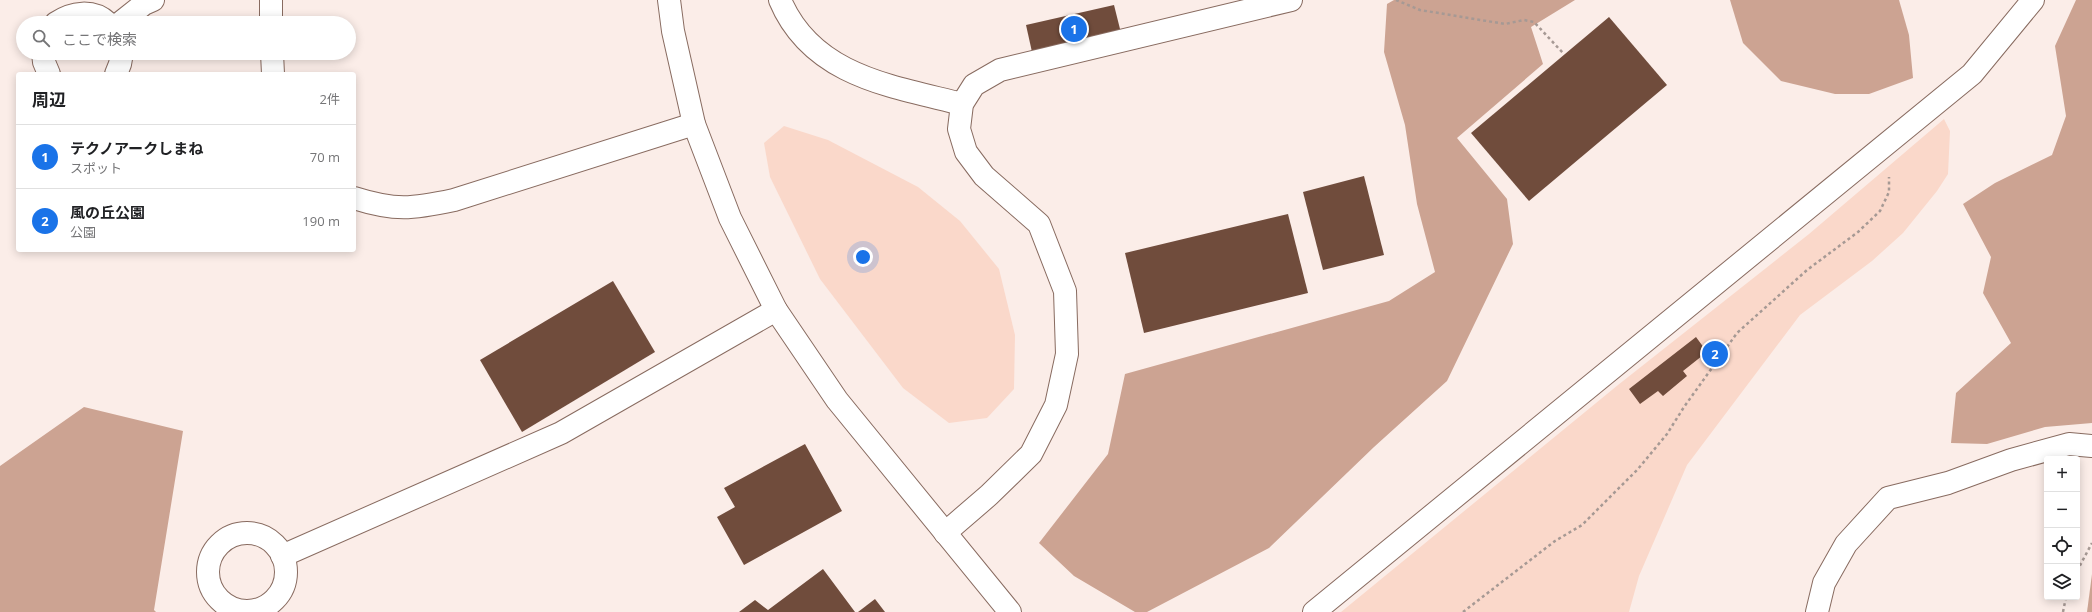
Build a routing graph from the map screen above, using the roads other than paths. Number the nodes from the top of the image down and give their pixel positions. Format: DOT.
graph roads {
  1 [pos="153,0"];
  2 [pos="271,0"];
  3 [pos="669,0"];
  4 [pos="780,0"];
  5 [pos="1291,0"];
  6 [pos="2033,0"];
  7 [pos="66,16"];
  8 [pos="96,16"];
  9 [pos="129,16"];
  10 [pos="271,16"];
  11 [pos="44,60"];
  12 [pos="121,60"];
  13 [pos="272,60"];
  14 [pos="48,72"];
  15 [pos="117,72"];
  16 [pos="273,72"];
  17 [pos="962,104"];
  18 [pos="694,124"];
  19 [pos="356,199"];
  20 [pos="776,310"];
  21 [pos="2092,446"];
  22 [pos="945,533"];
  23 [pos="282,556"];
  24 [pos="1010,612"];
  25 [pos="1314,612"];
  26 [pos="1817,612"];
  1 -- 9 [label="street"];
  2 -- 10 [label="street"];
  3 -- 18 [label="street"];
  4 -- 17 [label="street"];
  5 -- 17 [label="street"];
  6 -- 25 [label="street"];
  7 -- 8 [label="street"];
  11 -- 14 [label="street"];
  12 -- 15 [label="street"];
  13 -- 16 [label="street"];
  17 -- 22 [label="street"];
  18 -- 19 [label="street"];
  18 -- 20 [label="street"];
  20 -- 22 [label="street"];
  20 -- 23 [label="street"];
  21 -- 26 [label="street"];
  22 -- 24 [label="street"];
}
